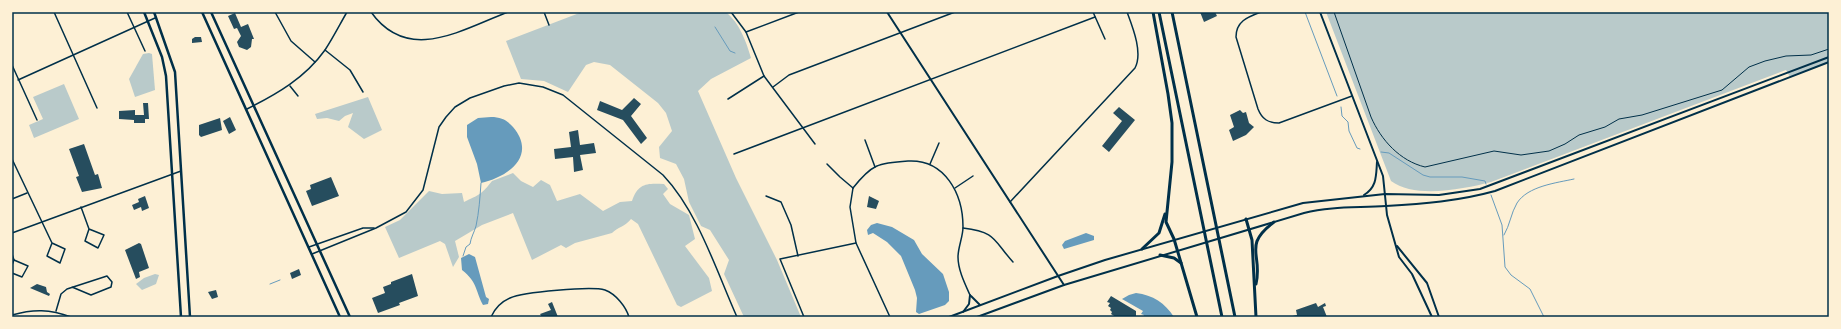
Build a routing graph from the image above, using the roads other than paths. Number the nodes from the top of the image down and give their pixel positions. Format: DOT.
graph roads {
  1 [pos="54,12"];
  2 [pos="127,12"];
  3 [pos="144,12"];
  4 [pos="154,12"];
  5 [pos="202,12"];
  6 [pos="211,12"];
  7 [pos="275,12"];
  8 [pos="347,12"];
  9 [pos="371,12"];
  10 [pos="508,12"];
  11 [pos="544,12"];
  12 [pos="731,12"];
  13 [pos="799,12"];
  14 [pos="887,12"];
  15 [pos="955,12"];
  16 [pos="1093,12"];
  17 [pos="1127,12"];
  18 [pos="1153,12"];
  19 [pos="1159,12"];
  20 [pos="1172,12"];
  21 [pos="1261,12"];
  22 [pos="1320,12"];
  23 [pos="1095,17"];
  24 [pos="156,18"];
  25 [pos="148,22"];
  26 [pos="549,24"];
  27 [pos="134,28"];
  28 [pos="746,32"];
  29 [pos="901,33"];
  30 [pos="1106,39"];
  31 [pos="325,50"];
  32 [pos="145,51"];
  33 [pos="73,55"];
  34 [pos="1829,57"];
  35 [pos="315,62"];
  36 [pos="1829,62"];
  37 [pos="12,66"];
  38 [pos="764,76"];
  39 [pos="18,80"];
  40 [pos="931,80"];
  41 [pos="290,86"];
  42 [pos="773,87"];
  43 [pos="364,92"];
  44 [pos="298,96"];
  45 [pos="1352,96"];
  46 [pos="728,99"];
  47 [pos="254,106"];
  48 [pos="97,108"];
  49 [pos="247,110"];
  50 [pos="37,120"];
  51 [pos="804,128"];
  52 [pos="865,140"];
  53 [pos="939,143"];
  54 [pos="815,144"];
  55 [pos="734,154"];
  56 [pos="12,159"];
  57 [pos="1377,162"];
  58 [pos="827,164"];
  59 [pos="930,164"];
  60 [pos="875,167"];
  61 [pos="182,171"];
  62 [pos="172,174"];
  63 [pos="973,176"];
  64 [pos="853,188"];
  65 [pos="955,188"];
  66 [pos="27,193"];
  67 [pos="1385,194"];
  68 [pos="766,196"];
  69 [pos="1362,196"];
  70 [pos="12,199"];
  71 [pos="1010,202"];
  72 [pos="1386,206"];
  73 [pos="82,207"];
  74 [pos="1166,210"];
  75 [pos="1246,218"];
  76 [pos="41,222"];
  77 [pos="1274,222"];
  78 [pos="376,228"];
  79 [pos="963,228"];
  80 [pos="89,229"];
  81 [pos="1249,229"];
  82 [pos="12,233"];
  83 [pos="1174,239"];
  84 [pos="856,243"];
  85 [pos="52,244"];
  86 [pos="317,244"];
  87 [pos="1397,246"];
  88 [pos="309,247"];
  89 [pos="1142,249"];
  90 [pos="320,250"];
  91 [pos="1177,250"];
  92 [pos="12,254"];
  93 [pos="312,254"];
  94 [pos="1160,255"];
  95 [pos="798,256"];
  96 [pos="14,260"];
  97 [pos="1013,262"];
  98 [pos="1180,263"];
  99 [pos="12,264"];
  100 [pos="12,273"];
  101 [pos="1058,276"];
  102 [pos="1064,285"];
  103 [pos="1255,286"];
  104 [pos="72,287"];
  105 [pos="970,295"];
  106 [pos="1432,298"];
  107 [pos="1426,300"];
  108 [pos="980,305"];
  109 [pos="56,311"];
  110 [pos="962,312"];
  111 [pos="12,315"];
  112 [pos="71,317"];
  113 [pos="181,317"];
  114 [pos="190,317"];
  115 [pos="340,317"];
  116 [pos="350,317"];
  117 [pos="491,317"];
  118 [pos="629,317"];
  119 [pos="737,317"];
  120 [pos="804,317"];
  121 [pos="890,317"];
  122 [pos="949,317"];
  123 [pos="977,317"];
  124 [pos="1197,317"];
  125 [pos="1222,317"];
  126 [pos="1235,317"];
  127 [pos="1256,317"];
  128 [pos="1432,317"];
  129 [pos="1440,317"];
  1 -- 33 [label="street"];
  2 -- 27 [label="street"];
  3 -- 25 [label="main road"];
  4 -- 24 [label="main road"];
  5 -- 49 [label="main road"];
  6 -- 47 [label="main road"];
  7 -- 35 [label="street"];
  8 -- 31 [label="street"];
  9 -- 10 [label="street"];
  11 -- 26 [label="street"];
  12 -- 28 [label="street"];
  13 -- 28 [label="street"];
  14 -- 29 [label="main road"];
  15 -- 29 [label="street"];
  16 -- 23 [label="street"];
  17 -- 71 [label="street"];
  18 -- 74 [label="highway"];
  19 -- 125 [label="highway"];
  20 -- 126 [label="highway"];
  21 -- 45 [label="street"];
  22 -- 45 [label="main road"];
  23 -- 30 [label="street"];
  23 -- 40 [label="street"];
  24 -- 25 [label="street"];
  24 -- 61 [label="main road"];
  25 -- 27 [label="street"];
  25 -- 62 [label="main road"];
  27 -- 32 [label="street"];
  27 -- 33 [label="street"];
  28 -- 38 [label="street"];
  29 -- 40 [label="main road"];
  29 -- 42 [label="street"];
  31 -- 35 [label="street"];
  31 -- 43 [label="street"];
  33 -- 39 [label="street"];
  33 -- 48 [label="street"];
  34 -- 67 [label="main road"];
  35 -- 41 [label="street"];
  36 -- 72 [label="main road"];
  37 -- 39 [label="street"];
  38 -- 42 [label="street"];
  38 -- 46 [label="street"];
  39 -- 50 [label="street"];
  40 -- 51 [label="street"];
  40 -- 71 [label="main road"];
  41 -- 44 [label="street"];
  41 -- 47 [label="street"];
  42 -- 51 [label="street"];
  45 -- 57 [label="main road"];
  47 -- 49 [label="street"];
  47 -- 86 [label="main road"];
  49 -- 88 [label="main road"];
  51 -- 54 [label="street"];
  51 -- 55 [label="street"];
  52 -- 60 [label="street"];
  53 -- 59 [label="street"];
  56 -- 66 [label="street"];
  57 -- 67 [label="main road"];
  57 -- 69 [label="main road"];
  58 -- 64 [label="street"];
  59 -- 60 [label="street"];
  59 -- 65 [label="street"];
  60 -- 64 [label="street"];
  61 -- 62 [label="street"];
  61 -- 114 [label="main road"];
  62 -- 73 [label="street"];
  62 -- 113 [label="main road"];
  63 -- 65 [label="street"];
  64 -- 84 [label="street"];
  65 -- 79 [label="street"];
  66 -- 70 [label="street"];
  66 -- 76 [label="street"];
  67 -- 69 [label="main road"];
  67 -- 72 [label="main road"];
  68 -- 95 [label="street"];
  69 -- 75 [label="main road"];
  71 -- 101 [label="main road"];
  72 -- 77 [label="main road"];
  72 -- 87 [label="main road"];
  73 -- 76 [label="street"];
  73 -- 80 [label="street"];
  74 -- 83 [label="highway"];
  74 -- 89 [label="highway"];
  75 -- 81 [label="highway"];
  75 -- 83 [label="main road"];
  76 -- 82 [label="street"];
  76 -- 85 [label="street"];
  77 -- 81 [label="main road"];
  77 -- 103 [label="highway"];
  78 -- 86 [label="street"];
  78 -- 90 [label="street"];
  78 -- 119 [label="street"];
  79 -- 97 [label="street"];
  79 -- 105 [label="street"];
  80 -- 80 [label="street"];
  81 -- 91 [label="main road"];
  81 -- 103 [label="highway"];
  83 -- 89 [label="main road"];
  83 -- 91 [label="highway"];
  84 -- 95 [label="street"];
  84 -- 121 [label="street"];
  85 -- 85 [label="street"];
  86 -- 88 [label="street"];
  86 -- 90 [label="main road"];
  87 -- 106 [label="main road"];
  87 -- 107 [label="main road"];
  88 -- 93 [label="main road"];
  89 -- 101 [label="main road"];
  90 -- 93 [label="street"];
  90 -- 116 [label="main road"];
  91 -- 94 [label="main road"];
  91 -- 98 [label="highway"];
  92 -- 96 [label="street"];
  93 -- 115 [label="main road"];
  94 -- 98 [label="highway"];
  94 -- 102 [label="main road"];
  95 -- 120 [label="street"];
  96 -- 99 [label="street"];
  96 -- 100 [label="street"];
  98 -- 124 [label="highway"];
  101 -- 102 [label="main road"];
  101 -- 108 [label="main road"];
  102 -- 123 [label="main road"];
  103 -- 127 [label="highway"];
  104 -- 104 [label="street"];
  104 -- 109 [label="street"];
  105 -- 108 [label="main road"];
  105 -- 110 [label="main road"];
  106 -- 107 [label="main road"];
  106 -- 129 [label="main road"];
  107 -- 128 [label="main road"];
  108 -- 110 [label="main road"];
  109 -- 111 [label="street"];
  109 -- 112 [label="street"];
  110 -- 122 [label="main road"];
  117 -- 118 [label="street"];
}
